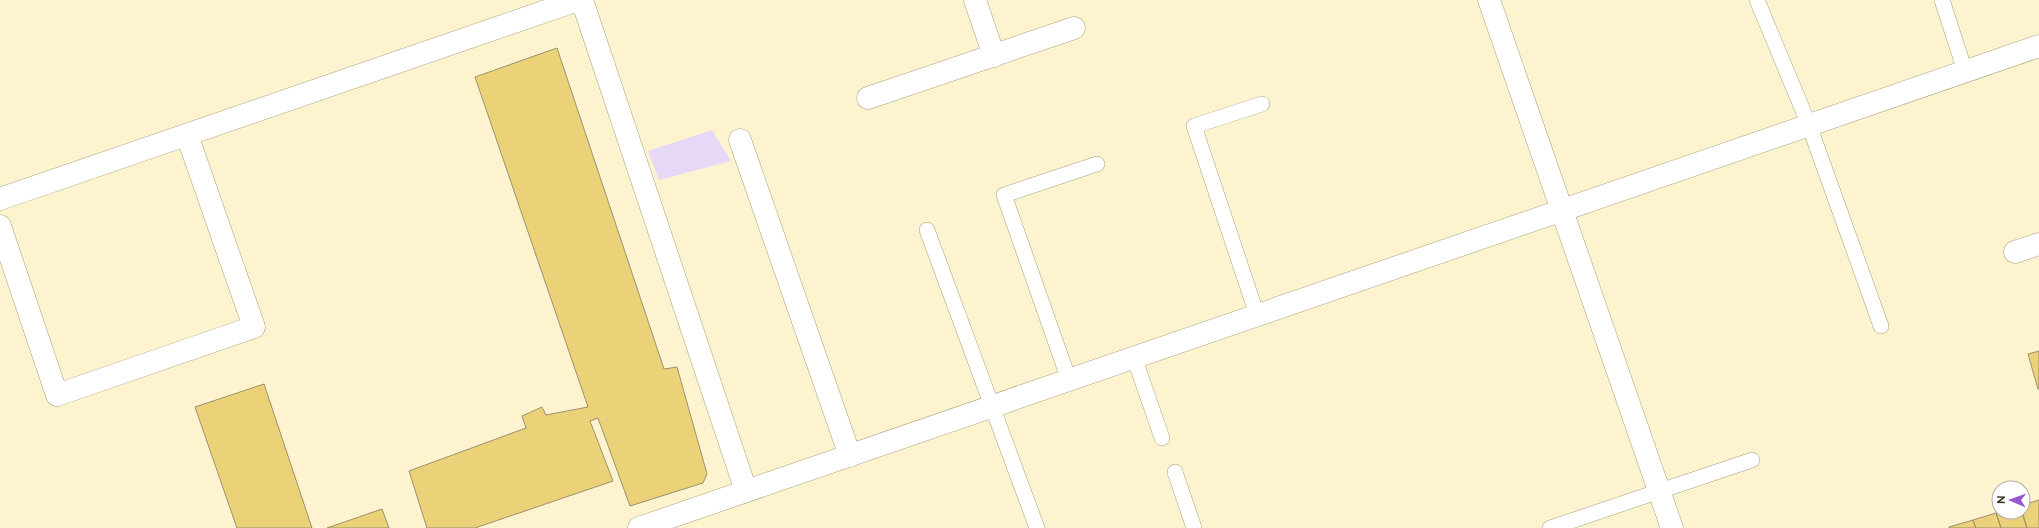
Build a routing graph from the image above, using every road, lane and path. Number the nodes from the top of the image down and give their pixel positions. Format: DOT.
graph roads {
  1 [pos="578,0"];
  2 [pos="582,0"];
  3 [pos="975,0"];
  4 [pos="1489,0"];
  5 [pos="1757,0"];
  6 [pos="1942,0"];
  7 [pos="1074,28"];
  8 [pos="2039,46"];
  9 [pos="994,56"];
  10 [pos="1965,71"];
  11 [pos="868,98"];
  12 [pos="1262,104"];
  13 [pos="1809,125"];
  14 [pos="187,135"];
  15 [pos="740,140"];
  16 [pos="1097,164"];
  17 [pos="0,199"];
  18 [pos="1562,210"];
  19 [pos="0,226"];
  20 [pos="926,230"];
  21 [pos="2039,244"];
  22 [pos="2015,252"];
  23 [pos="1257,315"];
  24 [pos="1881,326"];
  25 [pos="1134,357"];
  26 [pos="1068,380"];
  27 [pos="991,407"];
  28 [pos="1162,438"];
  29 [pos="850,456"];
  30 [pos="1752,460"];
  31 [pos="1175,472"];
  32 [pos="746,491"];
  33 [pos="1660,492"];
  34 [pos="639,528"];
  35 [pos="1037,528"];
  36 [pos="1194,528"];
  37 [pos="1550,528"];
  38 [pos="1672,528"];
  1 -- 14 [label="street"];
  2 -- 32 [label="street"];
  3 -- 9 [label="street"];
  4 -- 18 [label="street"];
  5 -- 13 [label="lane"];
  6 -- 10 [label="lane"];
  7 -- 9 [label="street"];
  8 -- 10 [label="street"];
  9 -- 11 [label="street"];
  10 -- 13 [label="street"];
  12 -- 23 [label="lane"];
  13 -- 18 [label="street"];
  13 -- 24 [label="lane"];
  14 -- 17 [label="street"];
  14 -- 19 [label="street"];
  15 -- 29 [label="street"];
  16 -- 26 [label="lane"];
  18 -- 23 [label="street"];
  18 -- 33 [label="street"];
  20 -- 27 [label="lane"];
  21 -- 22 [label="street"];
  23 -- 25 [label="street"];
  25 -- 26 [label="street"];
  25 -- 28 [label="lane"];
  26 -- 27 [label="street"];
  27 -- 29 [label="street"];
  27 -- 35 [label="lane"];
  29 -- 32 [label="street"];
  30 -- 33 [label="lane"];
  31 -- 36 [label="lane"];
  32 -- 34 [label="street"];
  33 -- 37 [label="lane"];
  33 -- 38 [label="street"];
}
